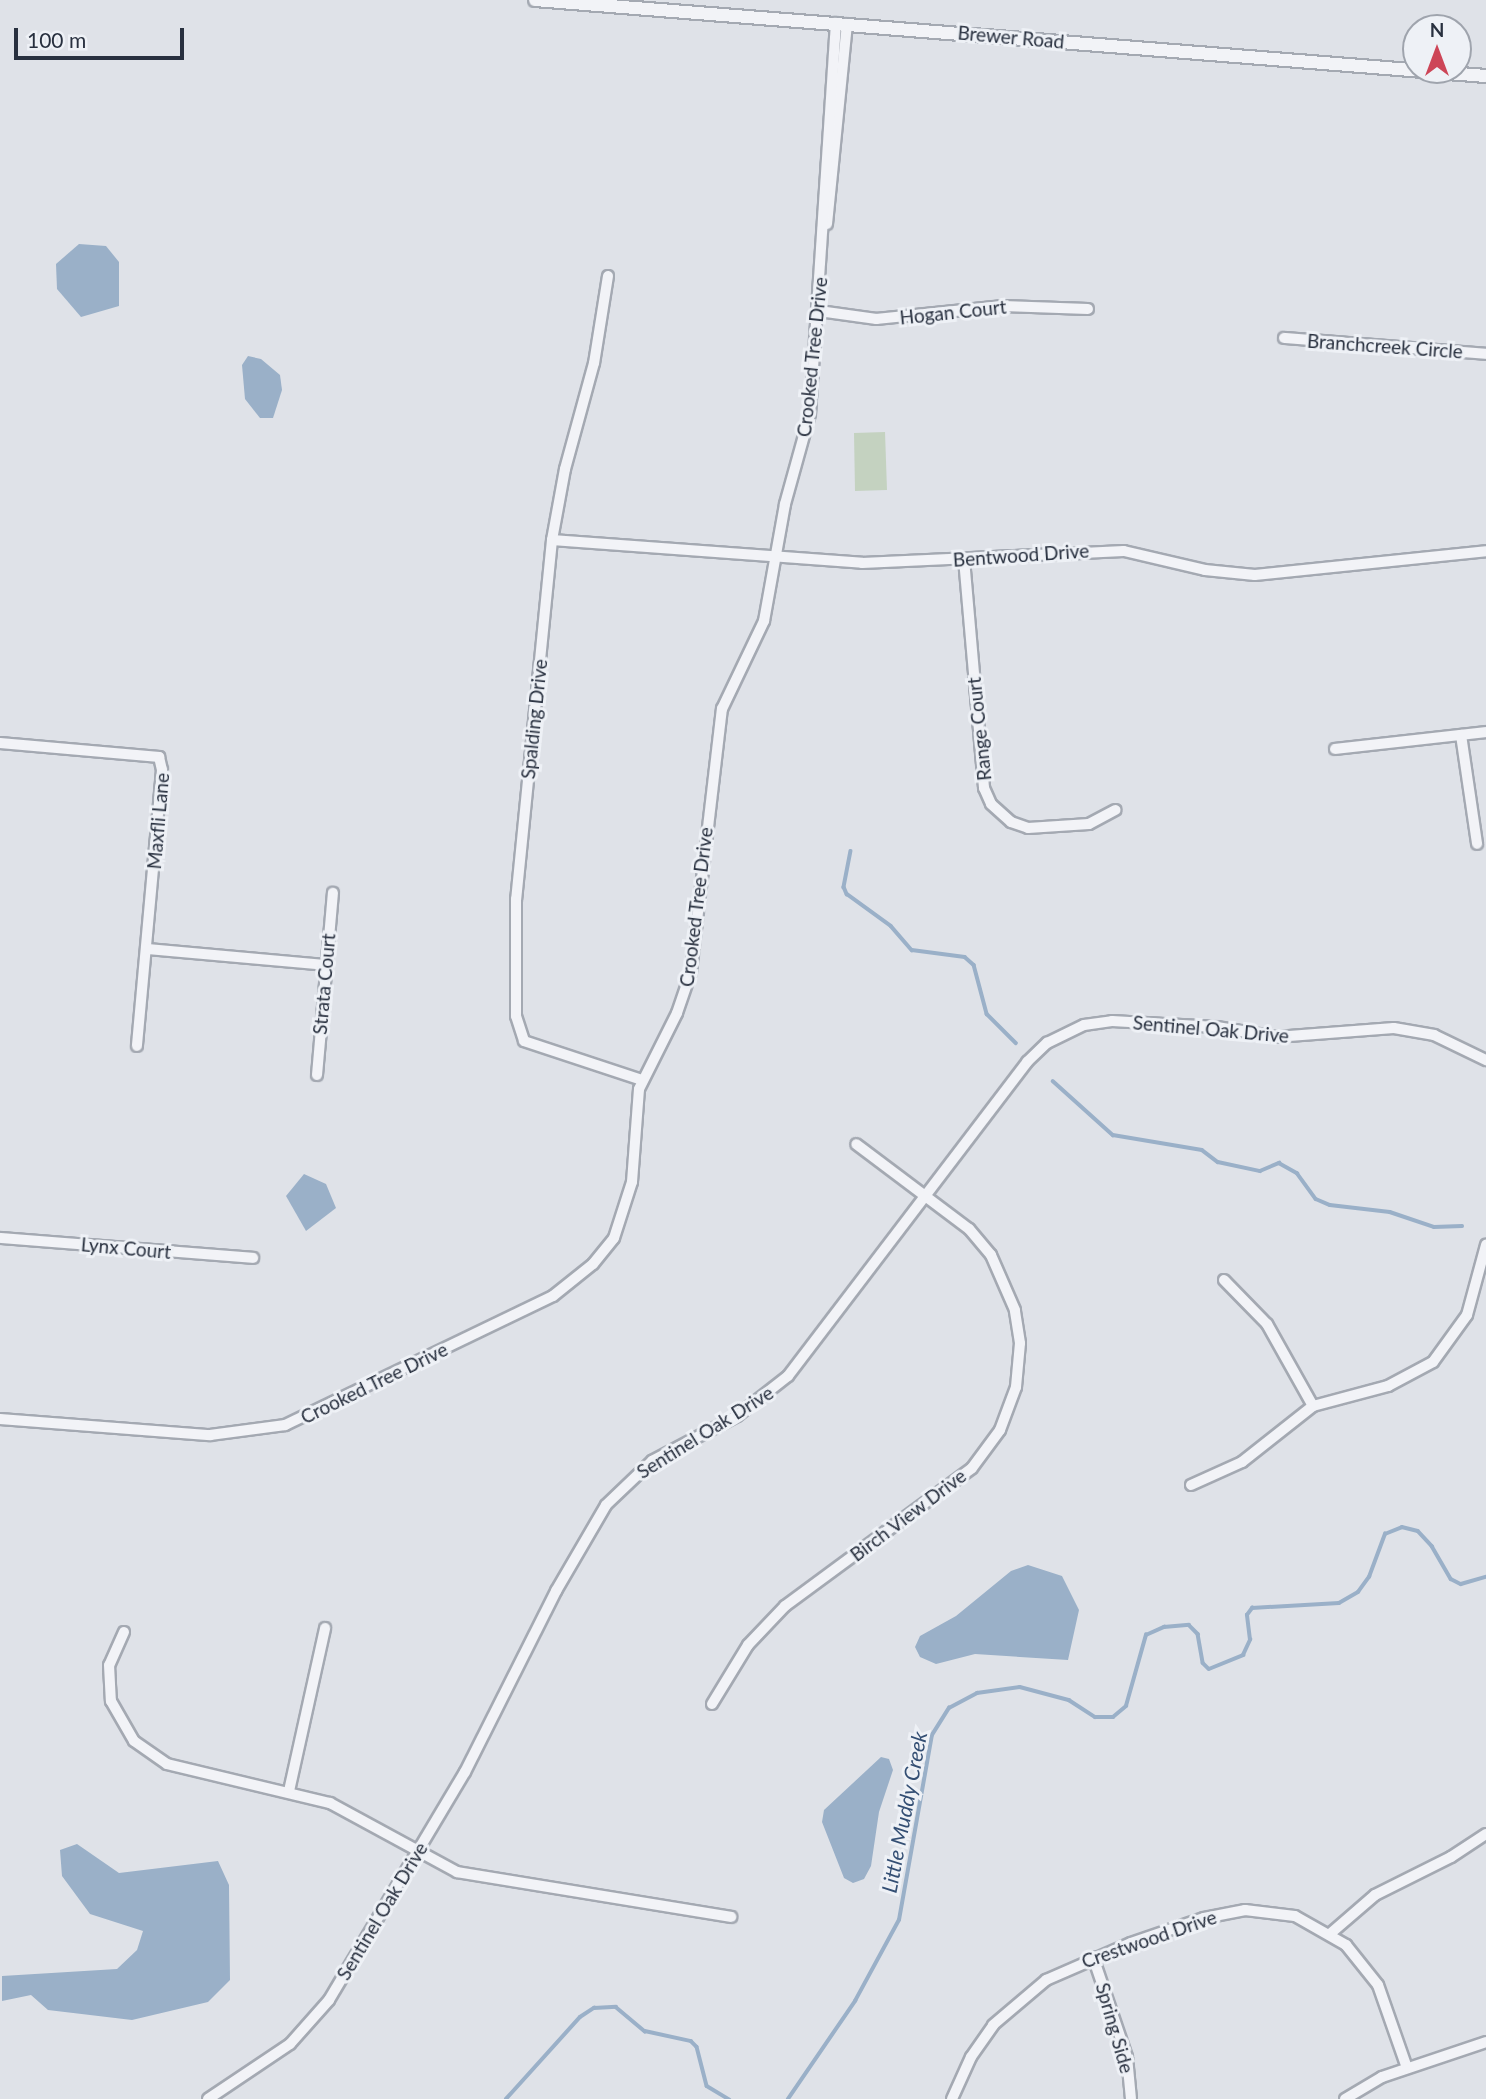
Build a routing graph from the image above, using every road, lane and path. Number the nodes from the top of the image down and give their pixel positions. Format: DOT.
graph roads {
  1 [pos="535,0"];
  2 [pos="841,23"];
  3 [pos="1486,76"];
  4 [pos="608,276"];
  5 [pos="1088,309"];
  6 [pos="819,311"];
  7 [pos="1284,338"];
  8 [pos="1486,354"];
  9 [pos="552,540"];
  10 [pos="1486,551"];
  11 [pos="775,557"];
  12 [pos="964,559"];
  13 [pos="1486,732"];
  14 [pos="1461,735"];
  15 [pos="0,743"];
  16 [pos="1335,749"];
  17 [pos="1115,810"];
  18 [pos="1477,844"];
  19 [pos="333,893"];
  20 [pos="147,950"];
  21 [pos="325,965"];
  22 [pos="137,1046"];
  23 [pos="1486,1060"];
  24 [pos="317,1076"];
  25 [pos="642,1080"];
  26 [pos="856,1143"];
  27 [pos="926,1195"];
  28 [pos="0,1238"];
  29 [pos="1486,1245"];
  30 [pos="253,1258"];
  31 [pos="1224,1280"];
  32 [pos="1312,1406"];
  33 [pos="0,1419"];
  34 [pos="1191,1485"];
  35 [pos="325,1628"];
  36 [pos="124,1632"];
  37 [pos="712,1704"];
  38 [pos="289,1791"];
  39 [pos="1486,1834"];
  40 [pos="419,1852"];
  41 [pos="732,1917"];
  42 [pos="1331,1933"];
  43 [pos="1093,1957"];
  44 [pos="1486,2042"];
  45 [pos="1407,2068"];
  46 [pos="208,2099"];
  47 [pos="952,2099"];
  48 [pos="1131,2099"];
  49 [pos="1345,2099"];
  1 -- 2 [label="street, Brewer Road"];
  2 -- 3 [label="street, Brewer Road"];
  2 -- 6 [label="street, Crooked Tree Drive"];
  4 -- 9 [label="street, Spalding Drive"];
  5 -- 6 [label="street, Hogan Court"];
  6 -- 11 [label="street, Crooked Tree Drive"];
  7 -- 8 [label="street, Branchcreek Circle"];
  9 -- 11 [label="street, Bentwood Drive"];
  9 -- 25 [label="street, Spalding Drive"];
  10 -- 12 [label="street, Bentwood Drive"];
  11 -- 12 [label="street, Bentwood Drive"];
  11 -- 25 [label="street, Crooked Tree Drive"];
  12 -- 17 [label="street, Range Court"];
  13 -- 14 [label="street"];
  14 -- 16 [label="street"];
  14 -- 18 [label="street"];
  15 -- 20 [label="street, Maxfli Lane"];
  19 -- 21 [label="street, Strata Court"];
  20 -- 21 [label="street"];
  20 -- 22 [label="street, Maxfli Lane"];
  21 -- 24 [label="street, Strata Court"];
  23 -- 27 [label="street, Sentinel Oak Drive"];
  25 -- 33 [label="street, Crooked Tree Drive"];
  26 -- 27 [label="street, Birch View Drive"];
  27 -- 37 [label="street, Birch View Drive"];
  27 -- 40 [label="street, Sentinel Oak Drive"];
  28 -- 30 [label="street, Lynx Court"];
  29 -- 32 [label="street"];
  31 -- 32 [label="street"];
  32 -- 34 [label="street"];
  35 -- 38 [label="street"];
  36 -- 38 [label="street"];
  38 -- 40 [label="street"];
  39 -- 42 [label="street"];
  40 -- 41 [label="street"];
  40 -- 46 [label="street, Sentinel Oak Drive"];
  42 -- 43 [label="street, Crestwood Drive"];
  42 -- 45 [label="street, Crestwood Drive"];
  43 -- 47 [label="street, Crestwood Drive"];
  43 -- 48 [label="street, Spring Side"];
  44 -- 45 [label="street"];
  45 -- 49 [label="street"];
}
